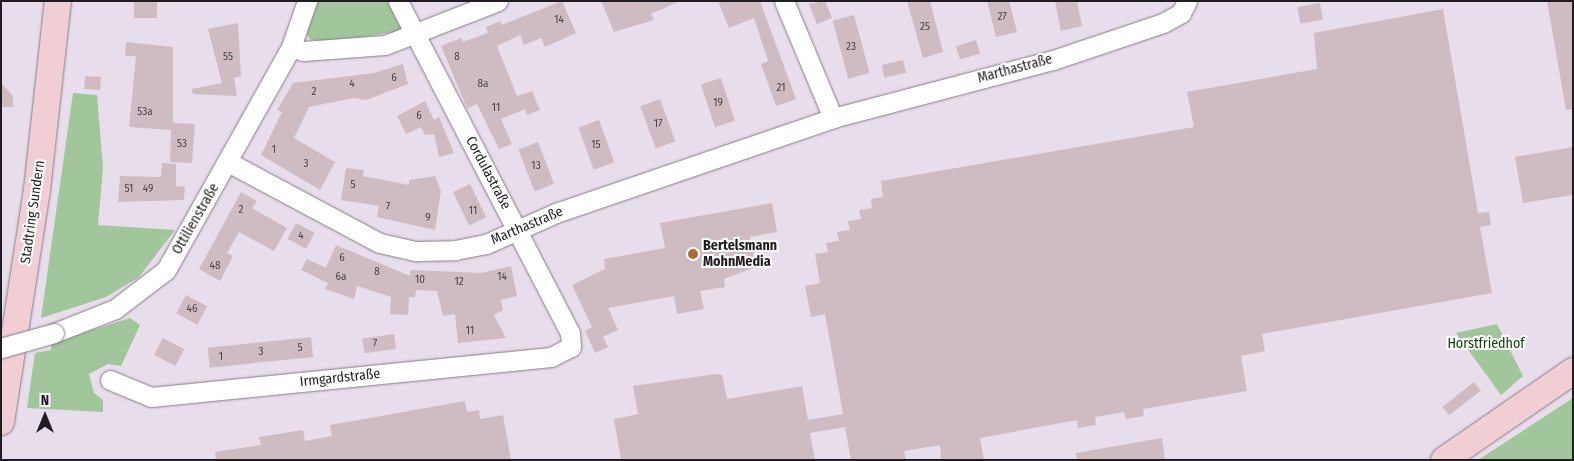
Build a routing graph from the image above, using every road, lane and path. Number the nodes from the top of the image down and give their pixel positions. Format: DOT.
graph roads {
  1 [pos="58,1"];
  2 [pos="307,1"];
  3 [pos="398,1"];
  4 [pos="498,1"];
  5 [pos="784,1"];
  6 [pos="1187,1"];
  7 [pos="416,36"];
  8 [pos="290,47"];
  9 [pos="833,118"];
  10 [pos="228,162"];
  11 [pos="519,232"];
  12 [pos="571,347"];
  13 [pos="1,348"];
  14 [pos="1573,372"];
  15 [pos="110,380"];
  16 [pos="1,422"];
  17 [pos="1444,460"];
  1 -- 16 [label="main road, Stadtring Sundern"];
  2 -- 8 [label="street, Ottilienstraße"];
  3 -- 7 [label="street, Cordulastraße"];
  4 -- 7 [label="street"];
  5 -- 9 [label="street"];
  6 -- 9 [label="street, Marthastraße"];
  7 -- 8 [label="street"];
  7 -- 11 [label="street, Cordulastraße"];
  8 -- 10 [label="street, Ottilienstraße"];
  9 -- 11 [label="street, Marthastraße"];
  10 -- 11 [label="street, Marthastraße"];
  10 -- 13 [label="street, Ottilienstraße, bridge"];
  11 -- 12 [label="street, Cordulastraße"];
  12 -- 15 [label="street, Irmgardstraße"];
  14 -- 17 [label="main road"];
}
